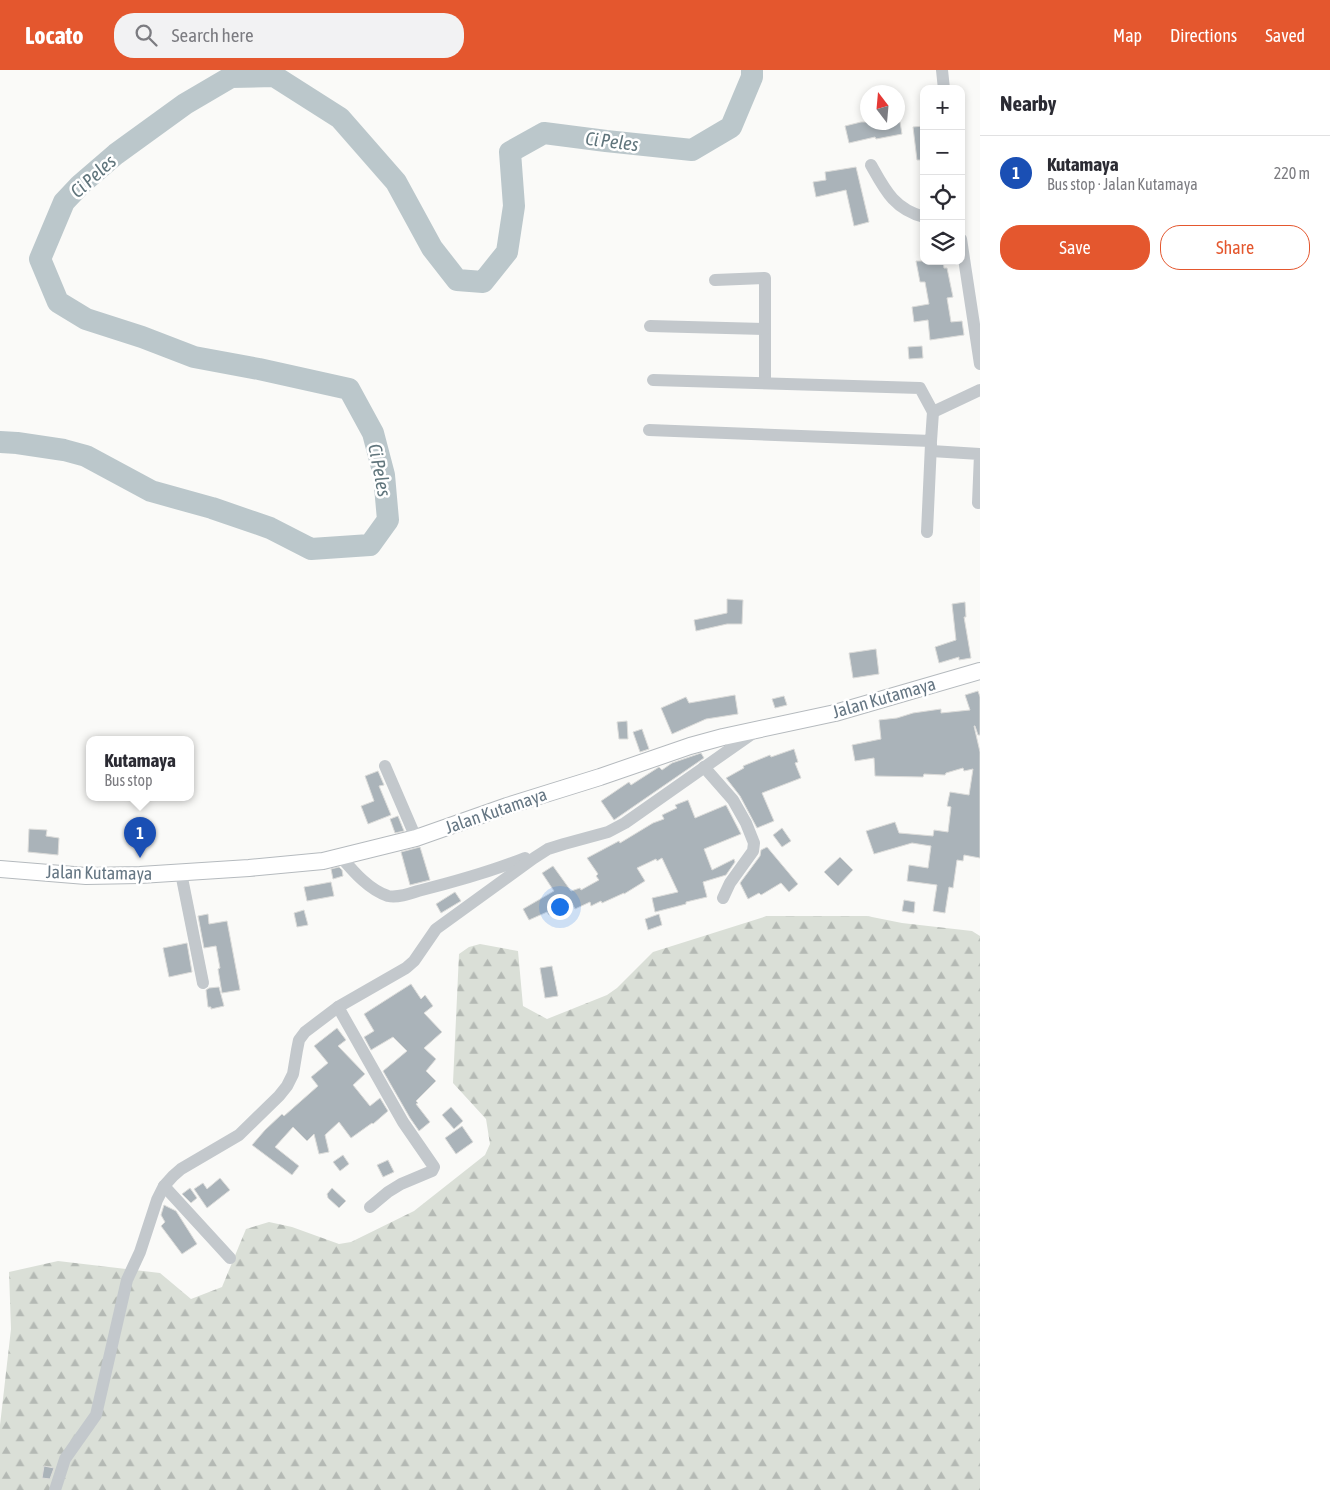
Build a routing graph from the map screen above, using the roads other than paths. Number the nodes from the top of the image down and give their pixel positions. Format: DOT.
graph roads {
  1 [pos="942,70"];
  2 [pos="944,85"];
  3 [pos="871,165"];
  4 [pos="920,215"];
  5 [pos="965,265"];
  6 [pos="715,280"];
  7 [pos="650,326"];
  8 [pos="765,328"];
  9 [pos="980,364"];
  10 [pos="653,380"];
  11 [pos="764,383"];
  12 [pos="980,390"];
  13 [pos="933,412"];
  14 [pos="649,430"];
  15 [pos="931,446"];
  16 [pos="978,503"];
  17 [pos="927,532"];
  18 [pos="980,671"];
  19 [pos="760,728"];
  20 [pos="384,766"];
  21 [pos="704,767"];
  22 [pos="416,838"];
  23 [pos="548,850"];
  24 [pos="341,857"];
  25 [pos="0,869"];
  26 [pos="181,873"];
  27 [pos="723,898"];
  28 [pos="203,983"];
  29 [pos="338,1008"];
  30 [pos="164,1186"];
  31 [pos="370,1207"];
  32 [pos="230,1258"];
  33 [pos="55,1490"];
  1 -- 2 [label="street"];
  3 -- 4 [label="street"];
  5 -- 9 [label="street"];
  6 -- 8 [label="street"];
  7 -- 8 [label="street"];
  8 -- 11 [label="street"];
  10 -- 11 [label="street"];
  11 -- 13 [label="street"];
  12 -- 13 [label="street"];
  13 -- 15 [label="street"];
  14 -- 15 [label="street"];
  15 -- 16 [label="street"];
  15 -- 17 [label="street"];
  18 -- 19 [label="main road, Jalan Kutamaya"];
  19 -- 21 [label="street"];
  19 -- 22 [label="main road, Jalan Kutamaya"];
  20 -- 22 [label="street"];
  21 -- 23 [label="street"];
  21 -- 27 [label="street"];
  22 -- 24 [label="main road, Jalan Kutamaya"];
  23 -- 24 [label="street"];
  23 -- 29 [label="street"];
  24 -- 26 [label="main road, Jalan Kutamaya"];
  25 -- 26 [label="main road, Jalan Kutamaya"];
  26 -- 28 [label="street"];
  29 -- 30 [label="street"];
  29 -- 31 [label="street"];
  30 -- 32 [label="street"];
  30 -- 33 [label="street"];
}
